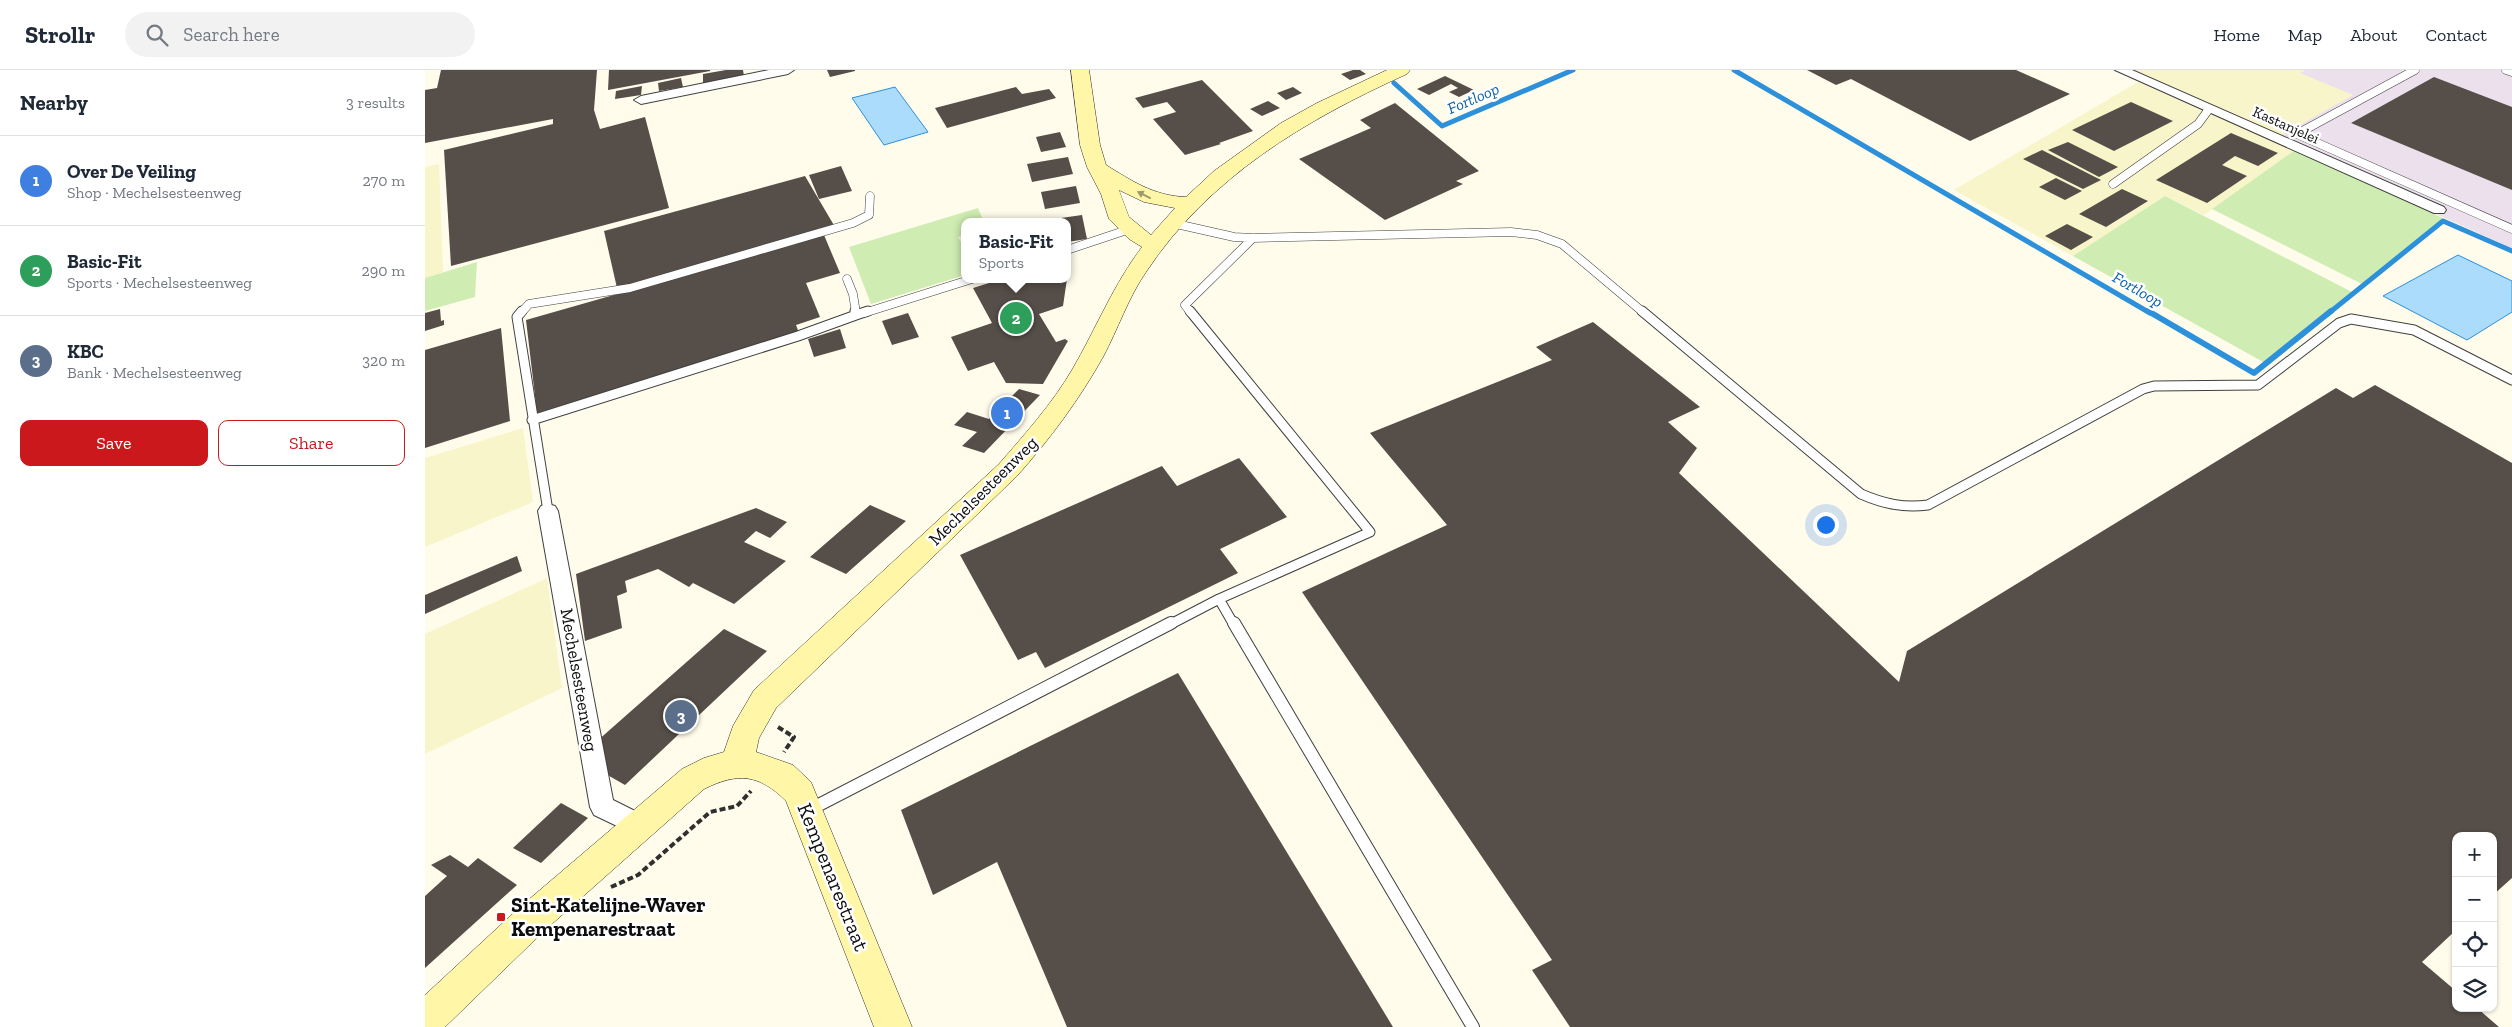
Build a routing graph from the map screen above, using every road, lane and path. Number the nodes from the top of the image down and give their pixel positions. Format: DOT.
graph roads {
  1 [pos="788,70"];
  2 [pos="1080,70"];
  3 [pos="1401,70"];
  4 [pos="2121,70"];
  5 [pos="2415,70"];
  6 [pos="2506,70"];
  7 [pos="2512,72"];
  8 [pos="641,100"];
  9 [pos="2209,109"];
  10 [pos="1097,167"];
  11 [pos="2113,184"];
  12 [pos="1111,194"];
  13 [pos="870,196"];
  14 [pos="2439,210"];
  15 [pos="1180,215"];
  16 [pos="1130,229"];
  17 [pos="2512,229"];
  18 [pos="1253,238"];
  19 [pos="1154,245"];
  20 [pos="1071,249"];
  21 [pos="847,279"];
  22 [pos="961,282"];
  23 [pos="856,315"];
  24 [pos="2510,377"];
  25 [pos="532,420"];
  26 [pos="548,511"];
  27 [pos="1219,599"];
  28 [pos="737,764"];
  29 [pos="806,812"];
  30 [pos="640,826"];
  31 [pos="425,1020"];
  32 [pos="893,1027"];
  33 [pos="1473,1027"];
  1 -- 8 [label="street"];
  2 -- 10 [label="street"];
  3 -- 15 [label="street, Mechelsesteenweg"];
  4 -- 9 [label="street, Kastanjelei"];
  5 -- 17 [label="lane"];
  6 -- 7 [label="lane"];
  9 -- 11 [label="lane"];
  9 -- 14 [label="street, Kastanjelei"];
  10 -- 12 [label="street"];
  15 -- 10 [label="street, one-way"];
  12 -- 15 [label="street"];
  12 -- 16 [label="street"];
  13 -- 25 [label="lane"];
  15 -- 18 [label="lane"];
  15 -- 19 [label="street, Mechelsesteenweg"];
  16 -- 19 [label="street"];
  16 -- 20 [label="lane"];
  18 -- 24 [label="lane"];
  18 -- 27 [label="lane"];
  19 -- 28 [label="street, Mechelsesteenweg"];
  21 -- 23 [label="lane"];
  22 -- 23 [label="lane"];
  23 -- 25 [label="lane"];
  25 -- 26 [label="lane"];
  26 -- 30 [label="street, Mechelsesteenweg"];
  27 -- 29 [label="lane"];
  27 -- 33 [label="lane"];
  28 -- 29 [label="street, Kempenarestraat"];
  28 -- 30 [label="street"];
  29 -- 32 [label="street, Kempenarestraat"];
  30 -- 31 [label="street"];
}
